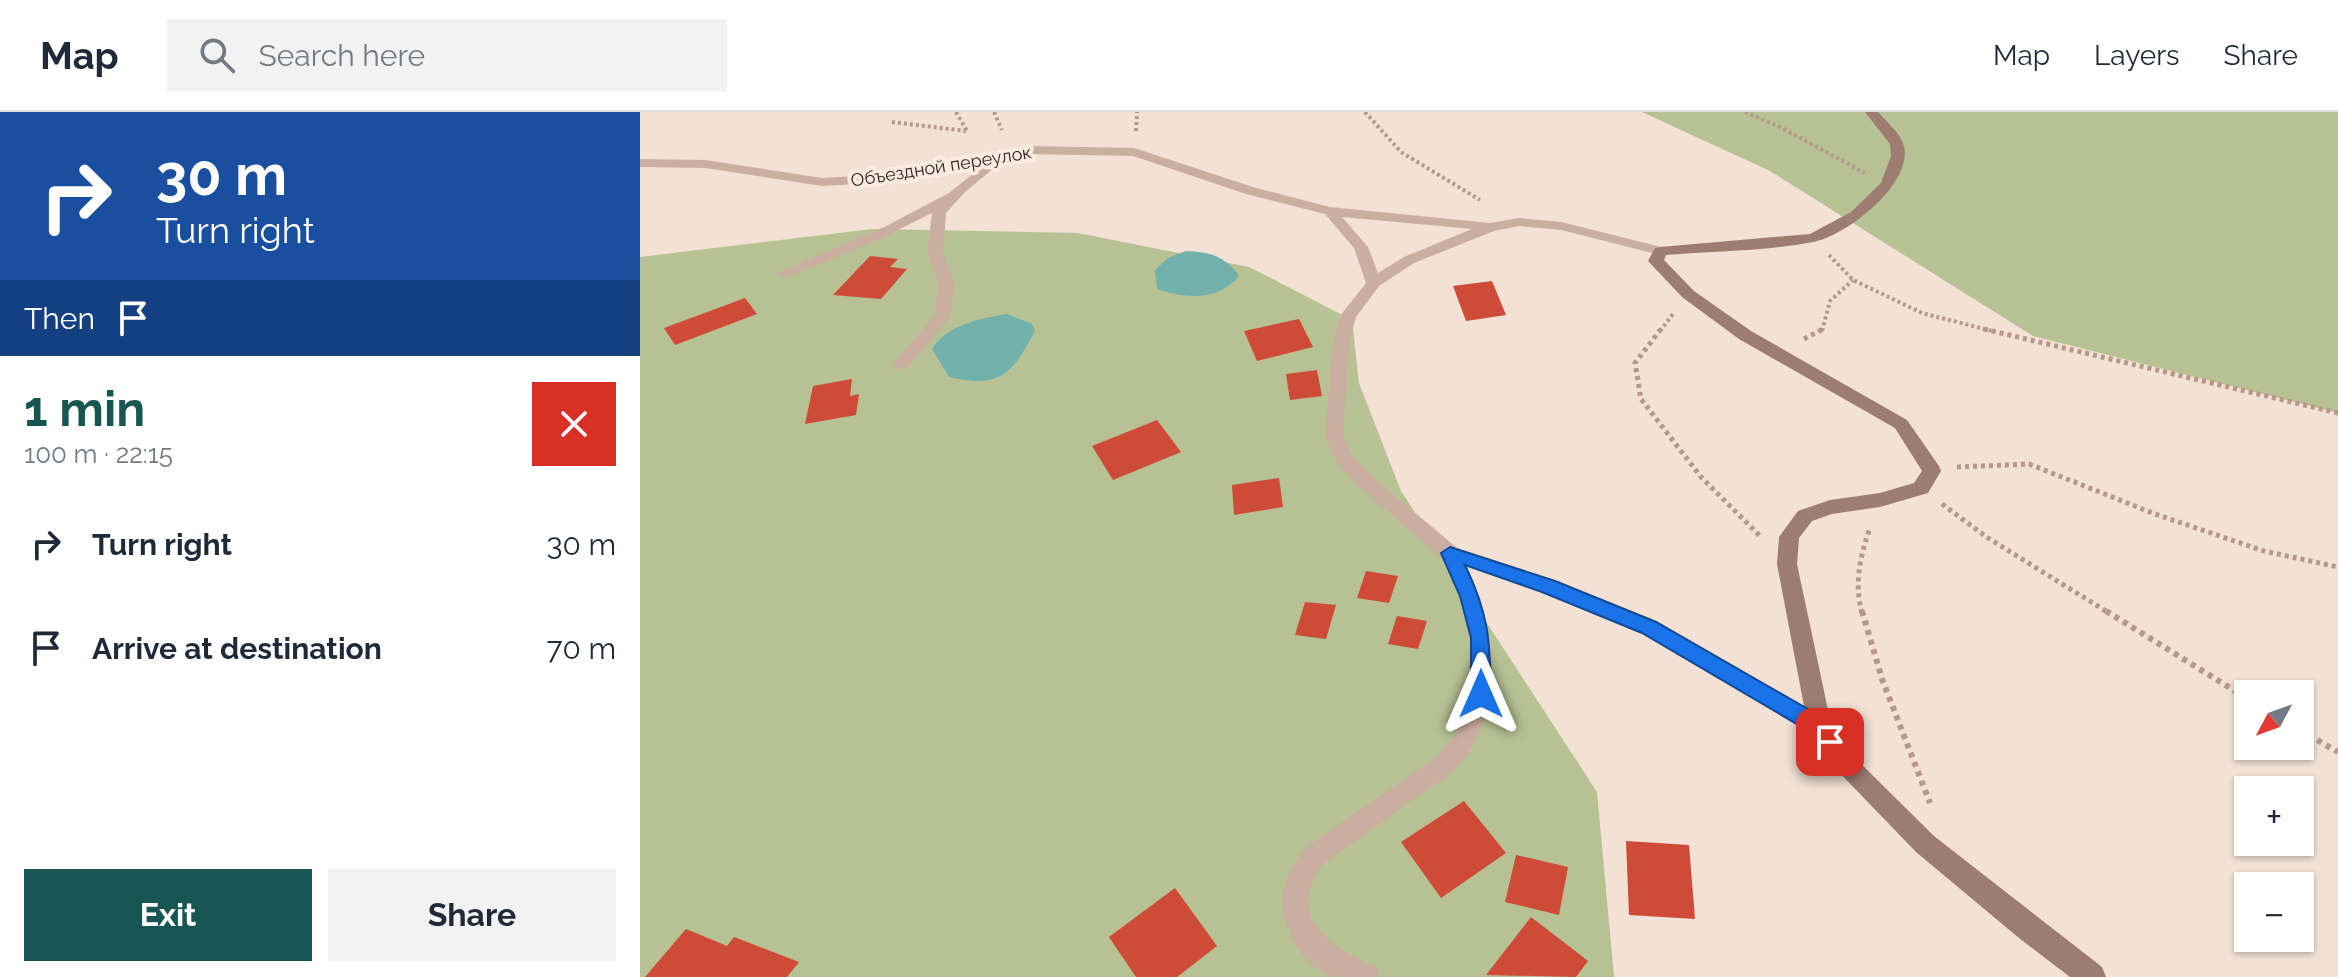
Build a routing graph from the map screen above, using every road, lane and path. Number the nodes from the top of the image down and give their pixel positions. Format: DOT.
graph roads {
  1 [pos="1365,112"];
  2 [pos="1745,112"];
  3 [pos="1871,112"];
  4 [pos="892,122"];
  5 [pos="966,131"];
  6 [pos="1000,156"];
  7 [pos="640,163"];
  8 [pos="1887,185"];
  9 [pos="961,188"];
  10 [pos="1330,211"];
  11 [pos="1519,222"];
  12 [pos="1490,227"];
  13 [pos="1813,238"];
  14 [pos="1660,251"];
  15 [pos="785,273"];
  16 [pos="1853,280"];
  17 [pos="1374,283"];
  18 [pos="1688,294"];
  19 [pos="1787,359"];
  20 [pos="900,365"];
  21 [pos="2338,413"];
  22 [pos="1926,480"];
  23 [pos="1880,500"];
  24 [pos="1450,553"];
  25 [pos="1787,564"];
  26 [pos="2338,567"];
  27 [pos="2234,690"];
  28 [pos="1820,727"];
  29 [pos="2314,738"];
  30 [pos="2338,752"];
  31 [pos="1932,809"];
  32 [pos="1366,977"];
  33 [pos="2092,977"];
  1 -- 11 [label="path"];
  2 -- 8 [label="path"];
  3 -- 8 [label="street"];
  4 -- 5 [label="path"];
  6 -- 7 [label="street, Объездной переулок"];
  6 -- 9 [label="street"];
  6 -- 10 [label="street, Объездной переулок"];
  8 -- 13 [label="street"];
  9 -- 15 [label="street"];
  9 -- 20 [label="street"];
  10 -- 12 [label="street, Объездной переулок"];
  10 -- 17 [label="street"];
  11 -- 12 [label="street"];
  11 -- 14 [label="street"];
  12 -- 17 [label="street"];
  13 -- 14 [label="street"];
  13 -- 16 [label="path"];
  14 -- 18 [label="street"];
  16 -- 19 [label="path"];
  16 -- 21 [label="path"];
  17 -- 24 [label="street"];
  18 -- 19 [label="street"];
  18 -- 25 [label="path"];
  19 -- 22 [label="street"];
  22 -- 23 [label="street"];
  22 -- 26 [label="path"];
  22 -- 27 [label="path"];
  23 -- 25 [label="street"];
  23 -- 31 [label="path"];
  24 -- 28 [label="street"];
  24 -- 32 [label="street"];
  25 -- 28 [label="street"];
  28 -- 33 [label="street"];
  29 -- 30 [label="path"];
}
